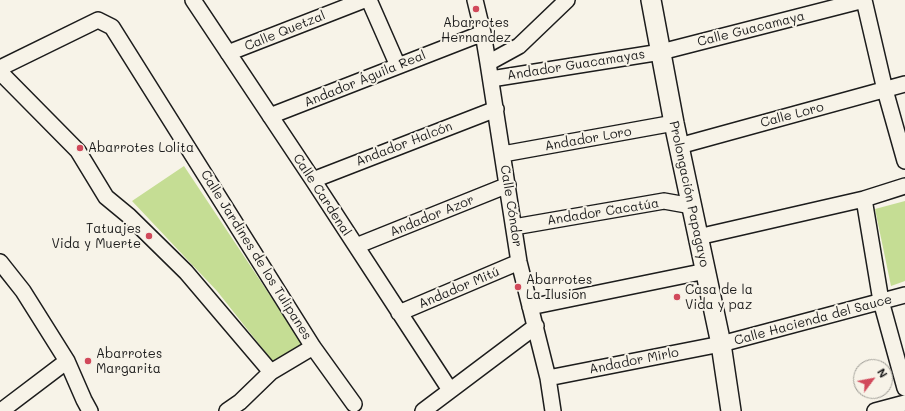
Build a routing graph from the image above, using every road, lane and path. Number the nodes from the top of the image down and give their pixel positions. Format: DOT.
graph roads {
  1 [pos="193,0"];
  2 [pos="364,0"];
  3 [pos="369,0"];
  4 [pos="475,0"];
  5 [pos="567,0"];
  6 [pos="651,0"];
  7 [pos="864,0"];
  8 [pos="483,33"];
  9 [pos="661,52"];
  10 [pos="228,53"];
  11 [pos="488,63"];
  12 [pos="398,66"];
  13 [pos="0,68"];
  14 [pos="0,72"];
  15 [pos="491,79"];
  16 [pos="905,84"];
  17 [pos="885,90"];
  18 [pos="496,109"];
  19 [pos="270,116"];
  20 [pos="674,123"];
  21 [pos="679,146"];
  22 [pos="502,154"];
  23 [pos="905,161"];
  24 [pos="313,180"];
  25 [pos="508,185"];
  26 [pos="905,186"];
  27 [pos="864,199"];
  28 [pos="692,206"];
  29 [pos="514,227"];
  30 [pos="698,237"];
  31 [pos="356,246"];
  32 [pos="0,262"];
  33 [pos="520,262"];
  34 [pos="706,271"];
  35 [pos="905,295"];
  36 [pos="881,301"];
  37 [pos="530,307"];
  38 [pos="400,313"];
  39 [pos="536,326"];
  40 [pos="721,344"];
  41 [pos="313,347"];
  42 [pos="67,361"];
  43 [pos="271,372"];
  44 [pos="548,378"];
  45 [pos="905,388"];
  46 [pos="450,390"];
  47 [pos="905,403"];
  48 [pos="354,404"];
  49 [pos="243,406"];
  50 [pos="1,411"];
  51 [pos="90,411"];
  52 [pos="227,411"];
  53 [pos="423,411"];
  54 [pos="553,411"];
  55 [pos="731,411"];
  56 [pos="875,411"];
  1 -- 10 [label="street, Calle Cardenal"];
  2 -- 10 [label="street, Calle Quetzal"];
  3 -- 12 [label="street"];
  4 -- 8 [label="street, Calle Cóndor"];
  5 -- 11 [label="street"];
  6 -- 9 [label="street, Prolongación Papagayo"];
  7 -- 9 [label="street, Calle Guacamaya"];
  7 -- 17 [label="street"];
  8 -- 11 [label="street, Calle Cóndor"];
  8 -- 12 [label="street, Andador Águila Real"];
  9 -- 15 [label="street, Andador Guacamayas"];
  9 -- 20 [label="street, Prolongación Papagayo"];
  10 -- 19 [label="street, Calle Cardenal"];
  11 -- 15 [label="street, Calle Cóndor"];
  12 -- 19 [label="street, Andador Águila Real"];
  13 -- 41 [label="street, Calle Jardines de los Tulipanes"];
  14 -- 43 [label="street"];
  15 -- 18 [label="street, Calle Cóndor"];
  16 -- 17 [label="street, Calle Loro"];
  17 -- 21 [label="street, Calle Loro"];
  17 -- 23 [label="street"];
  18 -- 22 [label="street, Calle Cóndor"];
  18 -- 24 [label="street, Andador Halcón"];
  19 -- 24 [label="street, Calle Cardenal"];
  20 -- 21 [label="street, Prolongación Papagayo"];
  20 -- 22 [label="street, Andador Loro"];
  21 -- 28 [label="street, Prolongación Papagayo"];
  22 -- 25 [label="street, Calle Cóndor"];
  24 -- 31 [label="street, Calle Cardenal"];
  25 -- 29 [label="street, Calle Cóndor"];
  25 -- 31 [label="street, Andador Azor"];
  26 -- 27 [label="street"];
  27 -- 30 [label="street"];
  27 -- 36 [label="street"];
  28 -- 29 [label="street, Andador Cacatúa"];
  28 -- 30 [label="street, Prolongación Papagayo"];
  29 -- 33 [label="street, Calle Cóndor"];
  30 -- 34 [label="street, Prolongación Papagayo"];
  31 -- 38 [label="street, Calle Cardenal"];
  32 -- 42 [label="street"];
  33 -- 37 [label="street, Calle Cóndor"];
  33 -- 38 [label="street, Andador Mitú"];
  34 -- 37 [label="street"];
  34 -- 40 [label="street, Prolongación Papagayo"];
  35 -- 36 [label="street, Calle Hacienda del Sauce"];
  36 -- 40 [label="street, Calle Hacienda del Sauce"];
  36 -- 45 [label="street"];
  37 -- 39 [label="street, Calle Cóndor"];
  38 -- 46 [label="street, Calle Cardenal"];
  39 -- 44 [label="street, Calle Cóndor"];
  39 -- 46 [label="street"];
  40 -- 44 [label="street, Andador Mirlo"];
  40 -- 55 [label="street, Prolongación Papagayo"];
  41 -- 43 [label="street"];
  41 -- 48 [label="street, Calle Jardines de los Tulipanes"];
  42 -- 50 [label="street"];
  42 -- 51 [label="street"];
  43 -- 49 [label="street"];
  44 -- 54 [label="street, Calle Cóndor"];
  46 -- 53 [label="street"];
  47 -- 56 [label="street"];
  49 -- 52 [label="street"];
}
